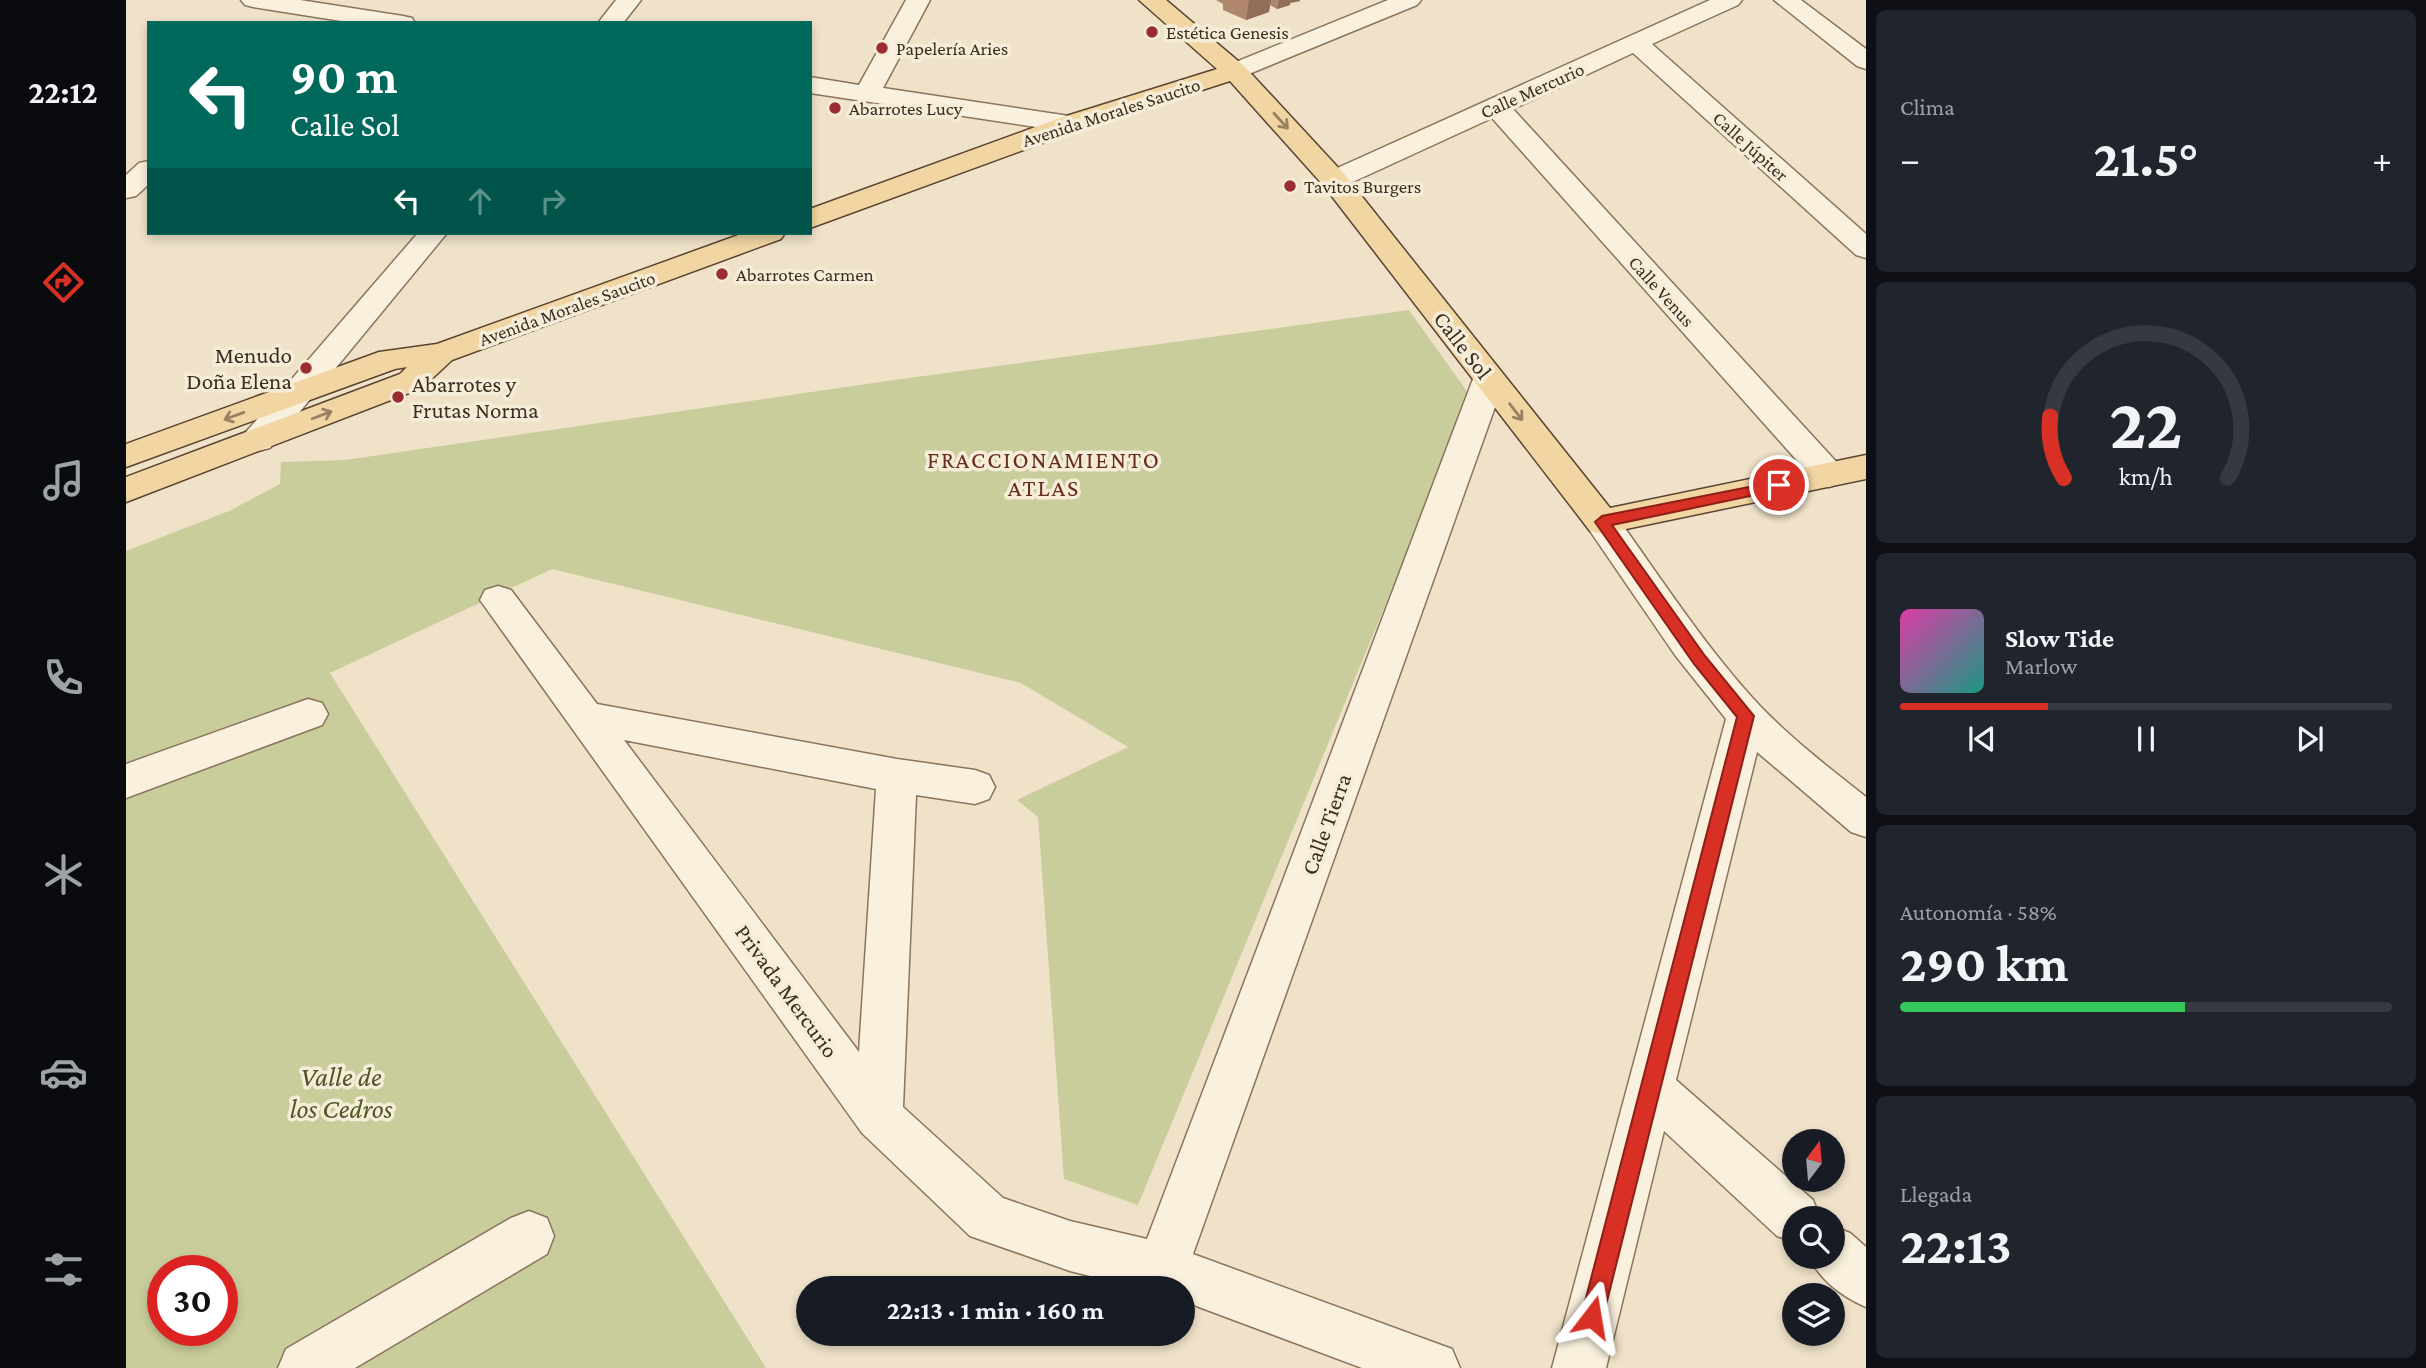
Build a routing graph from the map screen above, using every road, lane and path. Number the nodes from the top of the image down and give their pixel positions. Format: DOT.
graph roads {
  1 [pos="253,0"];
  2 [pos="629,0"];
  3 [pos="918,0"];
  4 [pos="1152,0"];
  5 [pos="1409,0"];
  6 [pos="1730,0"];
  7 [pos="1786,0"];
  8 [pos="321,11"];
  9 [pos="389,21"];
  10 [pos="612,21"];
  11 [pos="1636,43"];
  12 [pos="1866,61"];
  13 [pos="1234,71"];
  14 [pos="812,85"];
  15 [pos="867,93"];
  16 [pos="1496,106"];
  17 [pos="1069,124"];
  18 [pos="147,171"];
  19 [pos="1334,180"];
  20 [pos="126,190"];
  21 [pos="812,218"];
  22 [pos="431,235"];
  23 [pos="766,235"];
  24 [pos="1866,249"];
  25 [pos="441,354"];
  26 [pos="1489,379"];
  27 [pos="298,393"];
  28 [pos="258,440"];
  29 [pos="126,456"];
  30 [pos="1866,467"];
  31 [pos="1829,475"];
  32 [pos="126,490"];
  33 [pos="1602,522"];
  34 [pos="498,600"];
  35 [pos="307,714"];
  36 [pos="1746,716"];
  37 [pos="587,718"];
  38 [pos="897,776"];
  39 [pos="126,781"];
  40 [pos="975,787"];
  41 [pos="1866,820"];
  42 [pos="1649,1087"];
  43 [pos="879,1117"];
  44 [pos="1782,1206"];
  45 [pos="529,1236"];
  46 [pos="1845,1262"];
  47 [pos="1162,1268"];
  48 [pos="1866,1281"];
  49 [pos="305,1368"];
  50 [pos="1433,1368"];
  51 [pos="1579,1368"];
  1 -- 8 [label="street"];
  2 -- 10 [label="street"];
  3 -- 15 [label="street"];
  4 -- 13 [label="main road, Calle Sol"];
  5 -- 13 [label="street, Avenida Morales Saucito"];
  6 -- 11 [label="street, Calle Mercurio"];
  7 -- 12 [label="street"];
  8 -- 9 [label="street"];
  11 -- 16 [label="street, Calle Mercurio"];
  11 -- 24 [label="street, Calle Júpiter"];
  13 -- 17 [label="main road, Avenida Morales Saucito"];
  13 -- 19 [label="main road, Calle Sol, one-way"];
  14 -- 15 [label="street"];
  15 -- 17 [label="street"];
  16 -- 19 [label="street, Calle Mercurio"];
  16 -- 31 [label="street, Calle Venus"];
  17 -- 21 [label="main road, Avenida Morales Saucito"];
  18 -- 20 [label="street"];
  19 -- 26 [label="main road, Calle Sol"];
  22 -- 27 [label="street"];
  23 -- 25 [label="main road, Avenida Morales Saucito"];
  25 -- 27 [label="main road, Avenida Morales Saucito"];
  28 -- 25 [label="main road, Avenida Morales Saucito, one-way"];
  26 -- 33 [label="main road, Calle Sol, one-way"];
  26 -- 47 [label="street, Calle Tierra"];
  27 -- 28 [label="street"];
  27 -- 29 [label="main road, Avenida Morales Saucito, one-way"];
  28 -- 32 [label="main road, Avenida Morales Saucito"];
  30 -- 31 [label="main road"];
  31 -- 33 [label="main road"];
  33 -- 36 [label="street, Calle Sol"];
  34 -- 37 [label="street, Privada Mercurio"];
  35 -- 39 [label="street"];
  36 -- 41 [label="street, Calle Sol"];
  36 -- 42 [label="street"];
  37 -- 38 [label="street"];
  37 -- 43 [label="street, Privada Mercurio"];
  38 -- 40 [label="street"];
  38 -- 43 [label="street"];
  42 -- 44 [label="street"];
  42 -- 51 [label="street"];
  43 -- 47 [label="street, Privada Mercurio"];
  45 -- 49 [label="street"];
  46 -- 48 [label="street"];
  47 -- 50 [label="street, Privada Mercurio"];
}
